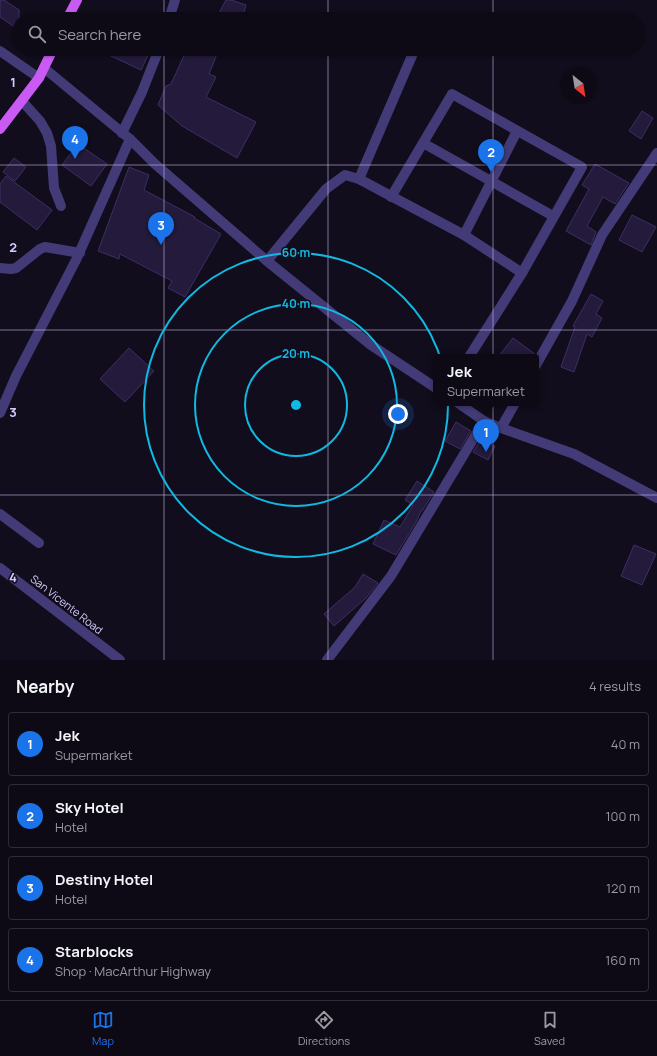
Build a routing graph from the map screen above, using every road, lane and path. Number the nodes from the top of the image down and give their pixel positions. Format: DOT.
graph roads {
  1 [pos="77,0"];
  2 [pos="175,0"];
  3 [pos="71,12"];
  4 [pos="171,12"];
  5 [pos="0,51"];
  6 [pos="50,56"];
  7 [pos="156,56"];
  8 [pos="412,56"];
  9 [pos="44,68"];
  10 [pos="39,78"];
  11 [pos="22,101"];
  12 [pos="0,129"];
  13 [pos="517,131"];
  14 [pos="122,132"];
  15 [pos="130,139"];
  16 [pos="423,143"];
  17 [pos="657,153"];
  18 [pos="359,179"];
  19 [pos="492,182"];
  20 [pos="391,197"];
  21 [pos="61,206"];
  22 [pos="553,216"];
  23 [pos="464,235"];
  24 [pos="80,253"];
  25 [pos="267,261"];
  26 [pos="0,268"];
  27 [pos="522,273"];
  28 [pos="471,354"];
  29 [pos="539,360"];
  30 [pos="433,386"];
  31 [pos="462,406"];
  32 [pos="513,406"];
  33 [pos="0,413"];
  34 [pos="484,421"];
  35 [pos="501,428"];
  36 [pos="657,498"];
  37 [pos="0,514"];
  38 [pos="39,543"];
  39 [pos="0,568"];
  40 [pos="120,660"];
  41 [pos="327,660"];
  1 -- 3 [label="main road"];
  2 -- 4 [label="street"];
  5 -- 10 [label="street"];
  6 -- 9 [label="main road"];
  7 -- 14 [label="street"];
  8 -- 18 [label="street"];
  9 -- 10 [label="main road"];
  9 -- 14 [label="street"];
  10 -- 11 [label="main road"];
  11 -- 12 [label="main road"];
  11 -- 21 [label="street"];
  13 -- 16 [label="street"];
  13 -- 19 [label="street"];
  13 -- 22 [label="street"];
  14 -- 15 [label="street"];
  15 -- 24 [label="street"];
  15 -- 25 [label="street"];
  16 -- 19 [label="street"];
  16 -- 20 [label="street"];
  17 -- 29 [label="street"];
  18 -- 20 [label="street"];
  18 -- 25 [label="street"];
  19 -- 22 [label="street"];
  19 -- 23 [label="street"];
  20 -- 23 [label="street"];
  22 -- 27 [label="street"];
  23 -- 27 [label="street"];
  24 -- 26 [label="street"];
  24 -- 33 [label="street"];
  25 -- 30 [label="street"];
  27 -- 28 [label="street"];
  31 -- 34 [label="street"];
  32 -- 35 [label="street"];
  34 -- 35 [label="street"];
  34 -- 41 [label="street"];
  35 -- 36 [label="street"];
  37 -- 38 [label="street"];
  39 -- 40 [label="street, San Vicente Road"];
}
